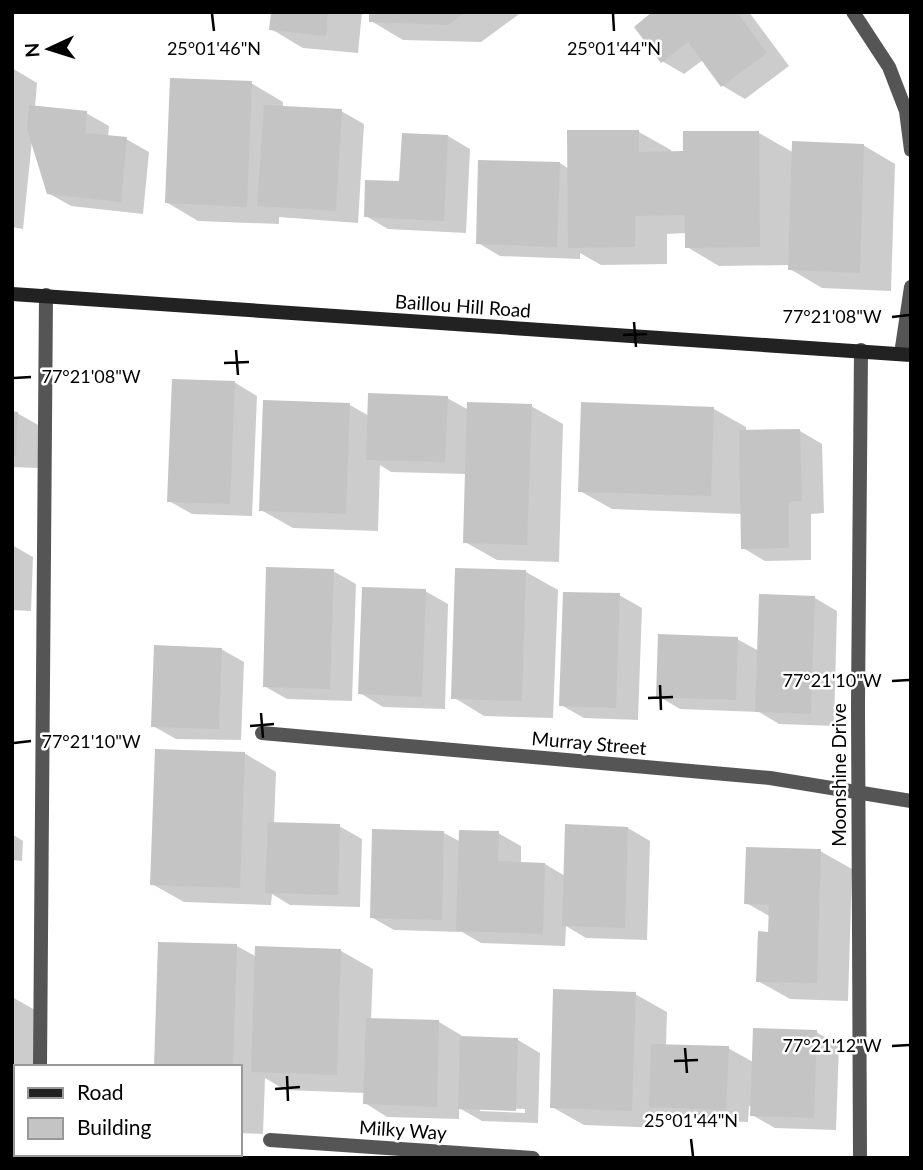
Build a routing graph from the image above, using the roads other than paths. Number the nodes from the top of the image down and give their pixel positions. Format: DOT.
graph roads {
  1 [pos="853,12"];
  2 [pos="911,150"];
  3 [pos="911,287"];
  4 [pos="12,294"];
  5 [pos="46,295"];
  6 [pos="861,350"];
  7 [pos="906,354"];
  8 [pos="262,733"];
  9 [pos="858,794"];
  10 [pos="911,801"];
  11 [pos="40,1065"];
  12 [pos="270,1140"];
  13 [pos="533,1158"];
  14 [pos="860,1158"];
  1 -- 2 [label="street"];
  3 -- 7 [label="street"];
  4 -- 5 [label="main road, Baillou Hill Road"];
  5 -- 6 [label="main road, Baillou Hill Road"];
  5 -- 11 [label="street"];
  6 -- 7 [label="main road, Baillou Hill Road"];
  6 -- 9 [label="street, Moonshine Drive"];
  8 -- 9 [label="street, Murray Street"];
  9 -- 10 [label="street, Murray Street"];
  9 -- 14 [label="street, Moonshine Drive"];
  12 -- 13 [label="street, Milky Way"];
}
